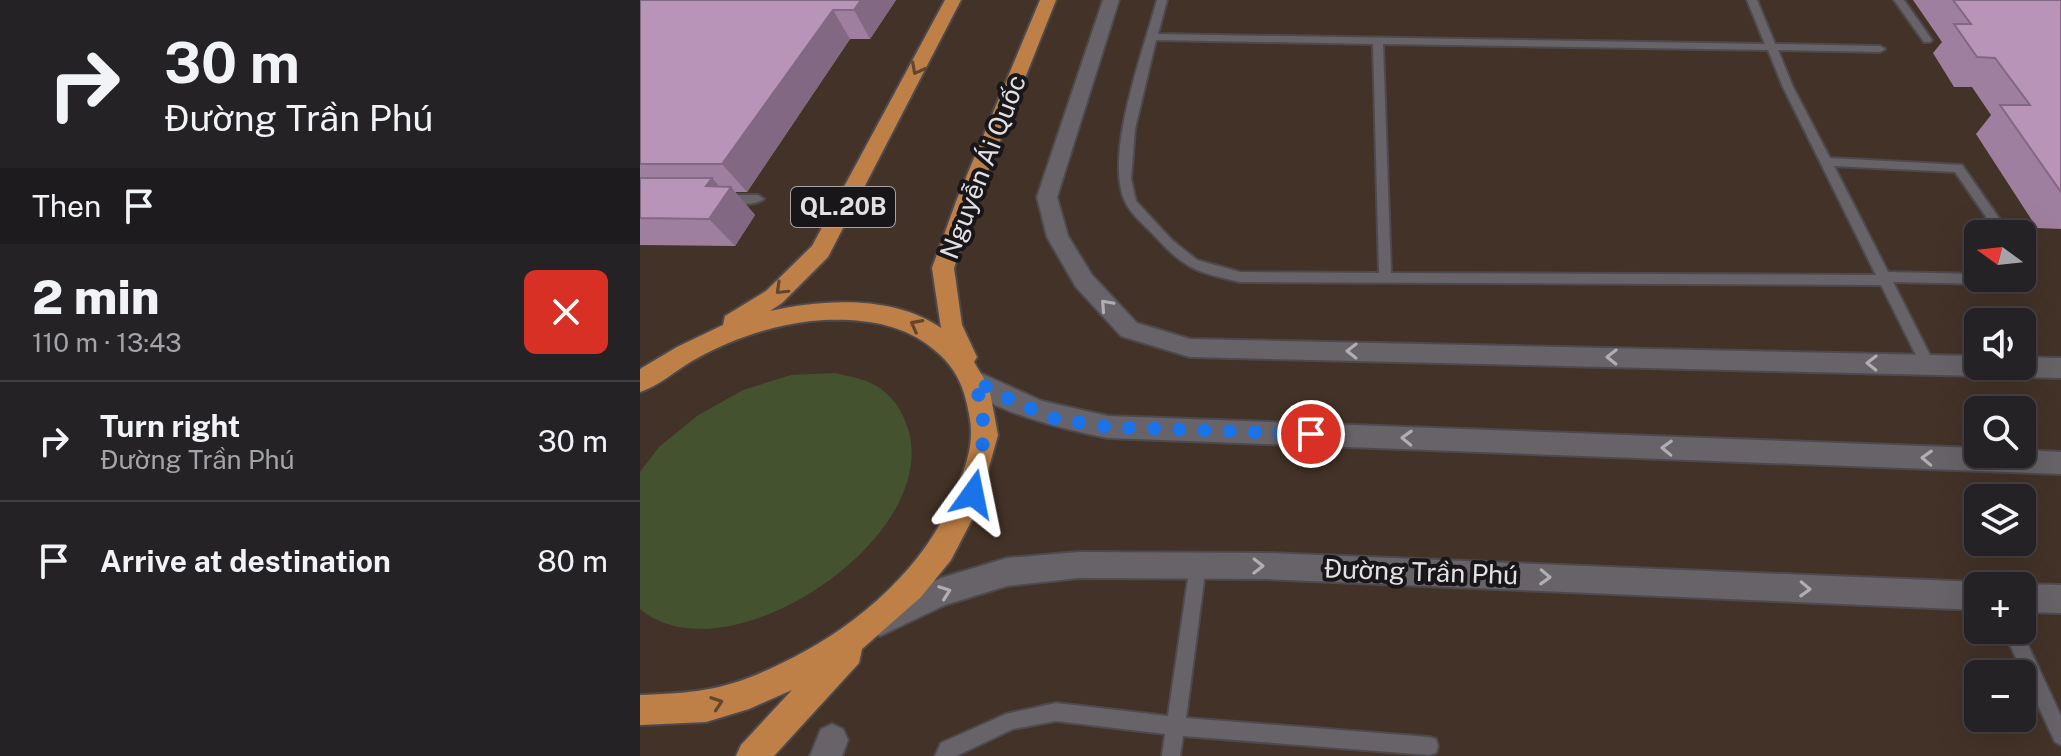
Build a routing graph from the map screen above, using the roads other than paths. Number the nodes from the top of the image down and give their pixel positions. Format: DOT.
graph roads {
  1 [pos="953,0"];
  2 [pos="1048,0"];
  3 [pos="1111,0"];
  4 [pos="1162,0"];
  5 [pos="1752,0"];
  6 [pos="1899,0"];
  7 [pos="1153,37"];
  8 [pos="1378,40"];
  9 [pos="1927,40"];
  10 [pos="1771,46"];
  11 [pos="1880,49"];
  12 [pos="1826,162"];
  13 [pos="714,199"];
  14 [pos="758,199"];
  15 [pos="1994,220"];
  16 [pos="1385,277"];
  17 [pos="1885,278"];
  18 [pos="1964,279"];
  19 [pos="672,360"];
  20 [pos="1928,365"];
  21 [pos="1964,366"];
  22 [pos="2036,367"];
  23 [pos="2061,368"];
  24 [pos="640,369"];
  25 [pos="976,381"];
  26 [pos="640,382"];
  27 [pos="2061,463"];
  28 [pos="1198,565"];
  29 [pos="1964,595"];
  30 [pos="2036,598"];
  31 [pos="2061,599"];
  32 [pos="874,624"];
  33 [pos="2018,644"];
  34 [pos="640,710"];
  35 [pos="1176,726"];
  36 [pos="2061,736"];
  37 [pos="1429,746"];
  38 [pos="752,756"];
  39 [pos="944,756"];
  40 [pos="1171,756"];
  1 -- 19 [label="main road, QL.20B, one-way"];
  2 -- 25 [label="main road, Nguyễn Ái Quốc"];
  20 -- 3 [label="main road, one-way"];
  4 -- 7 [label="lane"];
  5 -- 10 [label="lane"];
  6 -- 9 [label="lane"];
  7 -- 8 [label="lane"];
  7 -- 16 [label="lane"];
  8 -- 10 [label="lane"];
  8 -- 16 [label="lane"];
  10 -- 11 [label="lane"];
  10 -- 12 [label="lane"];
  12 -- 15 [label="lane"];
  12 -- 17 [label="lane"];
  13 -- 14 [label="lane"];
  16 -- 17 [label="lane"];
  17 -- 18 [label="lane"];
  17 -- 20 [label="lane"];
  19 -- 24 [label="main road"];
  25 -- 19 [label="main road, one-way"];
  19 -- 26 [label="main road"];
  20 -- 21 [label="main road"];
  22 -- 23 [label="main road"];
  27 -- 25 [label="main road, one-way"];
  25 -- 32 [label="main road"];
  28 -- 29 [label="main road, Đường Trần Phú, one-way"];
  32 -- 28 [label="main road, Đường Trần Phú, one-way"];
  28 -- 35 [label="lane"];
  30 -- 31 [label="main road"];
  34 -- 32 [label="main road, one-way"];
  32 -- 38 [label="main road"];
  33 -- 36 [label="lane"];
  35 -- 37 [label="lane"];
  35 -- 39 [label="lane"];
  35 -- 40 [label="lane"];
}
